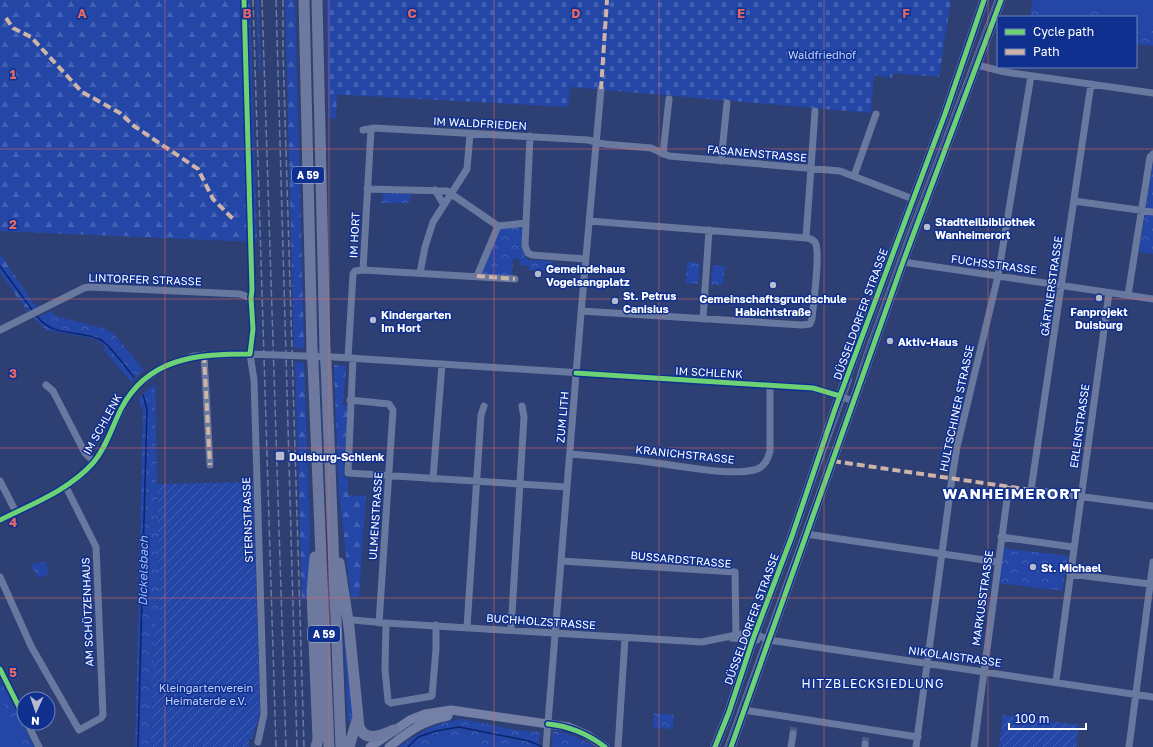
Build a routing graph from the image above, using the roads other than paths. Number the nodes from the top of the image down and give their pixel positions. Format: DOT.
graph roads {
  1 [pos="304,0"];
  2 [pos="317,0"];
  3 [pos="984,0"];
  4 [pos="1001,0"];
  5 [pos="977,65"];
  6 [pos="1031,76"];
  7 [pos="1091,84"];
  8 [pos="601,89"];
  9 [pos="1153,93"];
  10 [pos="669,99"];
  11 [pos="727,103"];
  12 [pos="816,111"];
  13 [pos="876,114"];
  14 [pos="367,130"];
  15 [pos="470,134"];
  16 [pos="530,136"];
  17 [pos="596,142"];
  18 [pos="663,154"];
  19 [pos="1153,154"];
  20 [pos="722,161"];
  21 [pos="811,168"];
  22 [pos="854,176"];
  23 [pos="367,189"];
  24 [pos="435,190"];
  25 [pos="452,193"];
  26 [pos="913,199"];
  27 [pos="1074,201"];
  28 [pos="444,204"];
  29 [pos="1142,210"];
  30 [pos="1153,212"];
  31 [pos="589,221"];
  32 [pos="526,223"];
  33 [pos="498,226"];
  34 [pos="709,230"];
  35 [pos="806,238"];
  36 [pos="585,259"];
  37 [pos="903,262"];
  38 [pos="363,270"];
  39 [pos="420,273"];
  40 [pos="477,276"];
  41 [pos="998,276"];
  42 [pos="515,279"];
  43 [pos="1062,285"];
  44 [pos="1109,293"];
  45 [pos="1128,295"];
  46 [pos="251,298"];
  47 [pos="1153,299"];
  48 [pos="581,311"];
  49 [pos="703,319"];
  50 [pos="0,330"];
  51 [pos="250,354"];
  52 [pos="204,355"];
  53 [pos="350,358"];
  54 [pos="442,364"];
  55 [pos="576,374"];
  56 [pos="46,385"];
  57 [pos="770,385"];
  58 [pos="840,396"];
  59 [pos="350,400"];
  60 [pos="854,402"];
  61 [pos="484,406"];
  62 [pos="522,406"];
  63 [pos="570,454"];
  64 [pos="94,462"];
  65 [pos="210,465"];
  66 [pos="389,476"];
  67 [pos="433,479"];
  68 [pos="0,481"];
  69 [pos="477,481"];
  70 [pos="520,484"];
  71 [pos="66,487"];
  72 [pos="567,487"];
  73 [pos="1080,497"];
  74 [pos="1007,499"];
  75 [pos="1153,506"];
  76 [pos="16,512"];
  77 [pos="0,520"];
  78 [pos="806,534"];
  79 [pos="319,536"];
  80 [pos="332,536"];
  81 [pos="1001,537"];
  82 [pos="1073,547"];
  83 [pos="942,555"];
  84 [pos="561,561"];
  85 [pos="998,562"];
  86 [pos="1153,562"];
  87 [pos="1070,574"];
  88 [pos="0,577"];
  89 [pos="1150,584"];
  90 [pos="351,623"];
  91 [pos="383,623"];
  92 [pos="436,625"];
  93 [pos="467,627"];
  94 [pos="511,630"];
  95 [pos="555,633"];
  96 [pos="736,637"];
  97 [pos="754,637"];
  98 [pos="625,638"];
  99 [pos="769,640"];
  100 [pos="927,663"];
  101 [pos="0,669"];
  102 [pos="983,671"];
  103 [pos="1056,681"];
  104 [pos="1137,694"];
  105 [pos="1153,697"];
  106 [pos="16,701"];
  107 [pos="744,710"];
  108 [pos="467,712"];
  109 [pos="357,719"];
  110 [pos="548,724"];
  111 [pos="394,730"];
  112 [pos="31,731"];
  113 [pos="793,734"];
  114 [pos="918,737"];
  115 [pos="258,742"];
  116 [pos="319,744"];
  117 [pos="546,745"];
  118 [pos="39,747"];
  119 [pos="330,747"];
  120 [pos="342,747"];
  121 [pos="348,747"];
  122 [pos="370,747"];
  123 [pos="389,747"];
  124 [pos="605,747"];
  125 [pos="618,747"];
  126 [pos="715,747"];
  127 [pos="731,747"];
  128 [pos="791,747"];
  129 [pos="916,747"];
  130 [pos="974,747"];
  131 [pos="1130,747"];
  1 -- 79 [label="highway, A 59, bridge"];
  2 -- 80 [label="highway, A 59, bridge"];
  3 -- 26 [label="main road, DÜSSELDORFER STRASSE"];
  4 -- 5 [label="main road, DÜSSELDORFER STRASSE"];
  5 -- 6 [label="street"];
  5 -- 37 [label="main road, DÜSSELDORFER STRASSE"];
  6 -- 7 [label="street"];
  6 -- 41 [label="street, HULTSCHINER STRASSE"];
  7 -- 9 [label="street"];
  7 -- 27 [label="street, GÄRTNERSTRASSE"];
  8 -- 17 [label="street, ZUM LITH"];
  10 -- 18 [label="street"];
  11 -- 20 [label="street"];
  12 -- 21 [label="street"];
  13 -- 22 [label="street"];
  14 -- 15 [label="street, IM WALDFRIEDEN"];
  14 -- 23 [label="street, IM HORT"];
  15 -- 16 [label="street, IM WALDFRIEDEN"];
  15 -- 25 [label="street"];
  16 -- 17 [label="street, IM WALDFRIEDEN"];
  16 -- 32 [label="street"];
  17 -- 18 [label="street, FASANENSTRASSE"];
  17 -- 31 [label="street, ZUM LITH"];
  18 -- 20 [label="street, FASANENSTRASSE"];
  19 -- 29 [label="street"];
  20 -- 21 [label="street, FASANENSTRASSE"];
  21 -- 22 [label="street, FASANENSTRASSE"];
  21 -- 35 [label="street"];
  22 -- 26 [label="street, FASANENSTRASSE"];
  23 -- 24 [label="street"];
  23 -- 38 [label="street, IM HORT"];
  24 -- 25 [label="street"];
  24 -- 28 [label="street"];
  25 -- 28 [label="street"];
  25 -- 33 [label="street"];
  26 -- 58 [label="main road, DÜSSELDORFER STRASSE"];
  27 -- 29 [label="street"];
  27 -- 43 [label="street, GÄRTNERSTRASSE"];
  28 -- 39 [label="street"];
  29 -- 30 [label="street"];
  29 -- 45 [label="street"];
  31 -- 34 [label="street"];
  31 -- 36 [label="street, ZUM LITH"];
  32 -- 33 [label="street"];
  32 -- 36 [label="street"];
  33 -- 40 [label="street"];
  34 -- 35 [label="street"];
  34 -- 49 [label="street"];
  35 -- 49 [label="street"];
  36 -- 48 [label="street, ZUM LITH"];
  37 -- 41 [label="street, FUCHSSTRASSE"];
  37 -- 60 [label="main road, DÜSSELDORFER STRASSE"];
  38 -- 39 [label="street"];
  38 -- 53 [label="street, IM HORT"];
  39 -- 40 [label="street"];
  40 -- 42 [label="street"];
  41 -- 43 [label="street, FUCHSSTRASSE"];
  41 -- 83 [label="street, HULTSCHINER STRASSE"];
  43 -- 44 [label="street, FUCHSSTRASSE"];
  43 -- 73 [label="street, GÄRTNERSTRASSE"];
  44 -- 45 [label="street, FUCHSSTRASSE"];
  44 -- 73 [label="street, ERLENSTRASSE"];
  45 -- 47 [label="street, FUCHSSTRASSE"];
  46 -- 50 [label="street, LINTORFER STRASSE"];
  46 -- 51 [label="street, STERNSTRASSE"];
  48 -- 49 [label="street"];
  48 -- 55 [label="street, ZUM LITH"];
  51 -- 52 [label="street, IM SCHLENK"];
  51 -- 53 [label="street, IM SCHLENK"];
  51 -- 115 [label="street, STERNSTRASSE"];
  52 -- 64 [label="street, IM SCHLENK"];
  52 -- 65 [label="street"];
  53 -- 54 [label="street, IM SCHLENK"];
  53 -- 59 [label="street"];
  54 -- 55 [label="street, IM SCHLENK"];
  54 -- 67 [label="street"];
  55 -- 57 [label="street, IM SCHLENK"];
  55 -- 63 [label="street, ZUM LITH"];
  56 -- 64 [label="street"];
  57 -- 58 [label="street, IM SCHLENK"];
  57 -- 63 [label="street, KRANICHSTRASSE"];
  58 -- 60 [label="street, IM SCHLENK"];
  58 -- 97 [label="main road, DÜSSELDORFER STRASSE"];
  59 -- 66 [label="street, ULMENSTRASSE"];
  59 -- 66 [label="street"];
  60 -- 78 [label="main road, DÜSSELDORFER STRASSE"];
  61 -- 69 [label="street"];
  62 -- 70 [label="street"];
  63 -- 72 [label="street, ZUM LITH"];
  64 -- 71 [label="street, IM SCHLENK"];
  66 -- 67 [label="street"];
  66 -- 91 [label="street, ULMENSTRASSE"];
  67 -- 69 [label="street"];
  68 -- 76 [label="street"];
  69 -- 70 [label="street"];
  69 -- 93 [label="street"];
  70 -- 72 [label="street"];
  70 -- 94 [label="street"];
  71 -- 76 [label="street, IM SCHLENK"];
  71 -- 88 [label="street, AM SCHÜTZENHAUS"];
  72 -- 84 [label="street, ZUM LITH"];
  73 -- 75 [label="street"];
  73 -- 82 [label="street, ERLENSTRASSE"];
  74 -- 81 [label="street, MARKUSSTRASSE"];
  76 -- 77 [label="street, IM SCHLENK"];
  78 -- 83 [label="street"];
  78 -- 99 [label="main road, DÜSSELDORFER STRASSE"];
  79 -- 116 [label="highway"];
  79 -- 119 [label="highway, A 59"];
  80 -- 90 [label="highway, A 59"];
  80 -- 120 [label="highway, A 59"];
  81 -- 82 [label="street"];
  81 -- 85 [label="street, MARKUSSTRASSE"];
  82 -- 87 [label="street, ERLENSTRASSE"];
  83 -- 85 [label="street"];
  83 -- 100 [label="street, HULTSCHINER STRASSE"];
  84 -- 95 [label="street, ZUM LITH"];
  84 -- 96 [label="street, BUSSARDSTRASSE"];
  85 -- 102 [label="street, MARKUSSTRASSE"];
  86 -- 89 [label="street"];
  87 -- 89 [label="street"];
  87 -- 103 [label="street, ERLENSTRASSE"];
  89 -- 104 [label="street"];
  90 -- 91 [label="street, BUCHHOLZSTRASSE"];
  90 -- 109 [label="highway"];
  91 -- 92 [label="street, BUCHHOLZSTRASSE"];
  91 -- 92 [label="street, ULMENSTRASSE"];
  92 -- 93 [label="street, BUCHHOLZSTRASSE"];
  93 -- 94 [label="street, BUCHHOLZSTRASSE"];
  94 -- 95 [label="street, BUCHHOLZSTRASSE"];
  95 -- 98 [label="street, BUCHHOLZSTRASSE"];
  95 -- 110 [label="street, ZUM LITH"];
  96 -- 97 [label="street, BUCHHOLZSTRASSE"];
  96 -- 98 [label="street, BUCHHOLZSTRASSE"];
  97 -- 99 [label="street, NIKOLAISTRASSE"];
  97 -- 126 [label="main road, DÜSSELDORFER STRASSE"];
  98 -- 125 [label="street"];
  99 -- 100 [label="street, NIKOLAISTRASSE"];
  99 -- 107 [label="main road, DÜSSELDORFER STRASSE"];
  100 -- 102 [label="street, NIKOLAISTRASSE"];
  100 -- 114 [label="street, HULTSCHINER STRASSE"];
  101 -- 106 [label="street"];
  102 -- 103 [label="street, NIKOLAISTRASSE"];
  102 -- 130 [label="street, MARKUSSTRASSE"];
  103 -- 104 [label="street, NIKOLAISTRASSE"];
  104 -- 105 [label="street, NIKOLAISTRASSE"];
  104 -- 131 [label="street"];
  107 -- 114 [label="street"];
  107 -- 127 [label="main road, DÜSSELDORFER STRASSE"];
  108 -- 110 [label="main road"];
  108 -- 111 [label="main road"];
  108 -- 123 [label="main road"];
  109 -- 111 [label="highway"];
  109 -- 121 [label="highway"];
  110 -- 117 [label="street, ZUM LITH"];
  110 -- 124 [label="main road"];
  111 -- 122 [label="main road"];
  112 -- 118 [label="street"];
  113 -- 128 [label="street"];
  114 -- 129 [label="street, HULTSCHINER STRASSE"];
}
